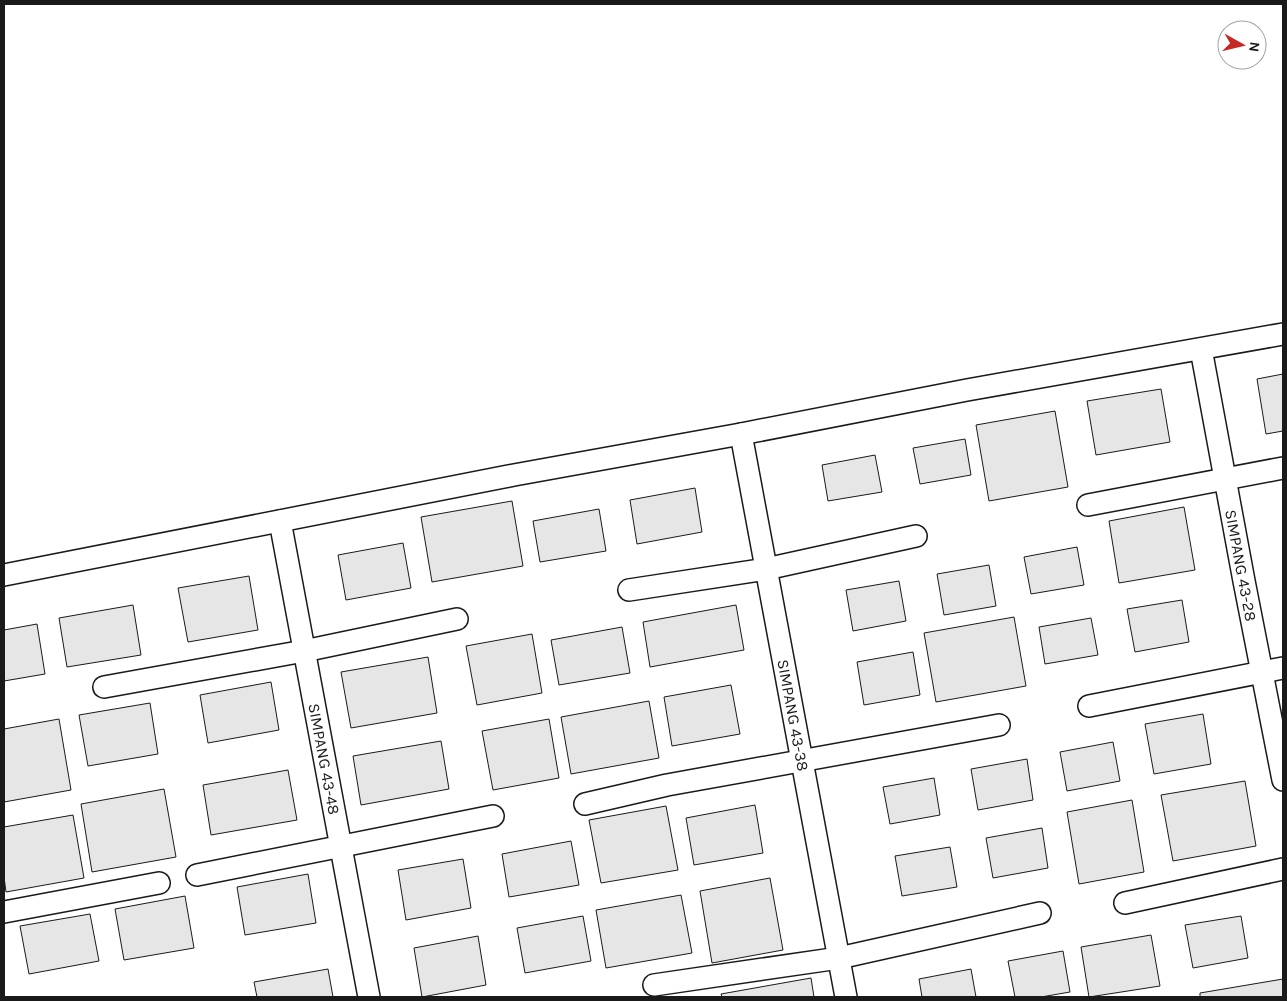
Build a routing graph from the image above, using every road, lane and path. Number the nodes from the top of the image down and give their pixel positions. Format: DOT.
graph roads {
  1 [pos="1283,334"];
  2 [pos="1201,349"];
  3 [pos="741,434"];
  4 [pos="1283,468"];
  5 [pos="1225,479"];
  6 [pos="1088,505"];
  7 [pos="280,521"];
  8 [pos="916,536"];
  9 [pos="766,569"];
  10 [pos="4,575"];
  11 [pos="629,590"];
  12 [pos="457,619"];
  13 [pos="304,650"];
  14 [pos="1283,668"];
  15 [pos="1261,672"];
  16 [pos="104,687"];
  17 [pos="1089,706"];
  18 [pos="1000,725"];
  19 [pos="802,762"];
  20 [pos="1283,780"];
  21 [pos="585,804"];
  22 [pos="493,816"];
  23 [pos="341,847"];
  24 [pos="1283,869"];
  25 [pos="197,875"];
  26 [pos="159,883"];
  27 [pos="1125,903"];
  28 [pos="4,912"];
  29 [pos="1040,913"];
  30 [pos="839,958"];
  31 [pos="654,985"];
  32 [pos="369,997"];
  33 [pos="846,997"];
  1 -- 2 [label="street"];
  2 -- 3 [label="street"];
  2 -- 5 [label="street, SIMPANG 43-28"];
  3 -- 7 [label="street"];
  3 -- 9 [label="street, SIMPANG 43-38"];
  4 -- 5 [label="street"];
  5 -- 6 [label="street"];
  5 -- 15 [label="street, SIMPANG 43-28"];
  7 -- 10 [label="street"];
  7 -- 13 [label="street, SIMPANG 43-48"];
  8 -- 9 [label="street"];
  9 -- 11 [label="street"];
  9 -- 19 [label="street, SIMPANG 43-38"];
  12 -- 13 [label="street"];
  13 -- 16 [label="street"];
  13 -- 23 [label="street, SIMPANG 43-48"];
  14 -- 15 [label="street"];
  15 -- 17 [label="street"];
  15 -- 20 [label="street, SIMPANG 43-28"];
  18 -- 19 [label="street"];
  19 -- 21 [label="street"];
  19 -- 30 [label="street, SIMPANG 43-38"];
  22 -- 23 [label="street"];
  23 -- 25 [label="street"];
  23 -- 32 [label="street, SIMPANG 43-48"];
  24 -- 27 [label="street"];
  26 -- 28 [label="street"];
  29 -- 30 [label="street"];
  30 -- 31 [label="street"];
  30 -- 33 [label="street, SIMPANG 43-38"];
}
